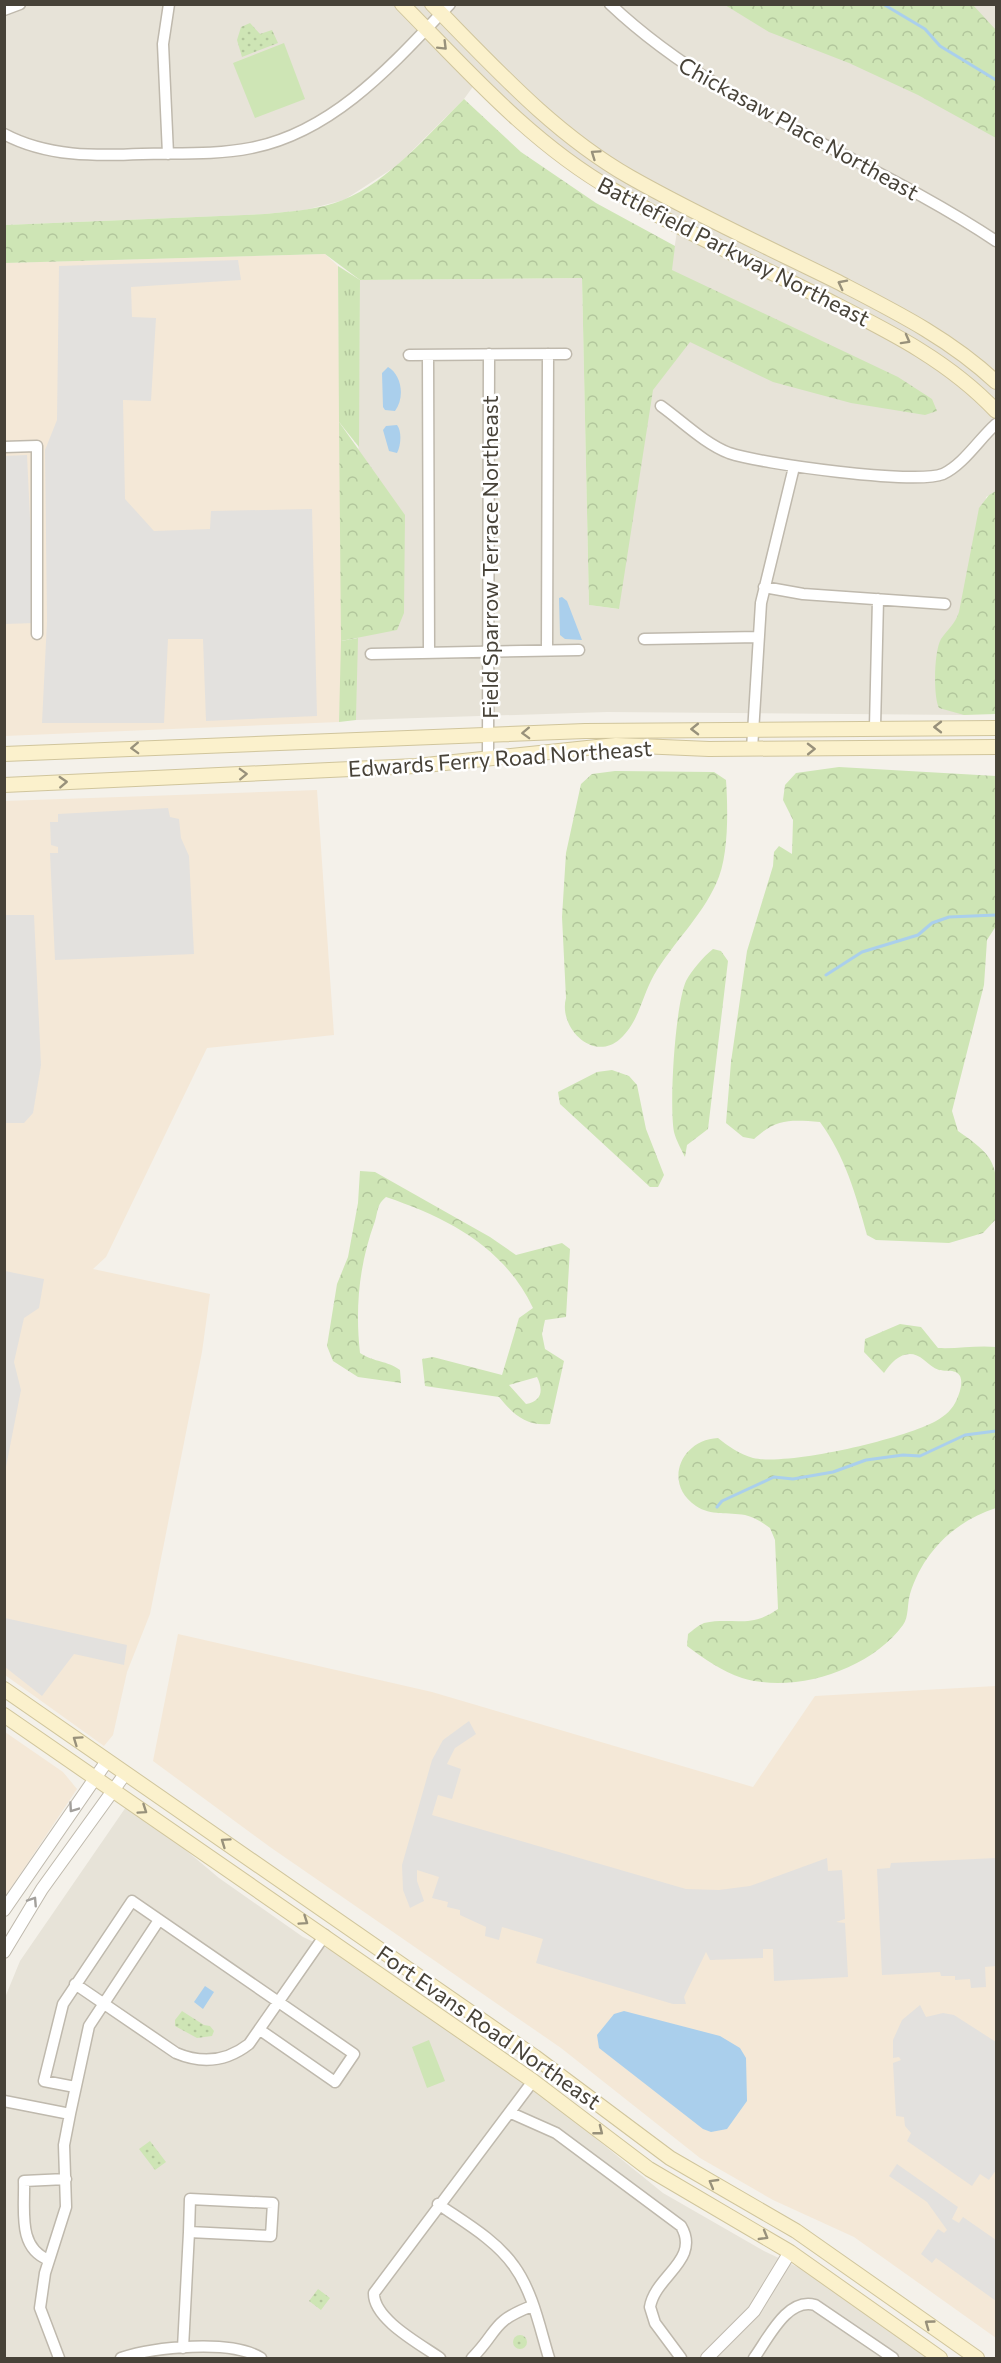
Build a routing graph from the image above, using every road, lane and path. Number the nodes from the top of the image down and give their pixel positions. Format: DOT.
graph roads {
  1 [pos="20,4"];
  2 [pos="169,4"];
  3 [pos="402,4"];
  4 [pos="610,4"];
  5 [pos="441,8"];
  6 [pos="4,10"];
  7 [pos="426,28"];
  8 [pos="4,134"];
  9 [pos="168,154"];
  10 [pos="996,241"];
  11 [pos="489,354"];
  12 [pos="548,354"];
  13 [pos="566,354"];
  14 [pos="409,355"];
  15 [pos="428,355"];
  16 [pos="996,382"];
  17 [pos="661,406"];
  18 [pos="996,411"];
  19 [pos="996,424"];
  20 [pos="4,447"];
  21 [pos="794,467"];
  22 [pos="764,587"];
  23 [pos="878,599"];
  24 [pos="945,604"];
  25 [pos="37,634"];
  26 [pos="759,637"];
  27 [pos="644,639"];
  28 [pos="579,650"];
  29 [pos="547,651"];
  30 [pos="488,652"];
  31 [pos="429,653"];
  32 [pos="371,654"];
  33 [pos="875,727"];
  34 [pos="996,728"];
  35 [pos="754,729"];
  36 [pos="488,735"];
  37 [pos="996,747"];
  38 [pos="752,749"];
  39 [pos="4,754"];
  40 [pos="488,759"];
  41 [pos="4,785"];
  42 [pos="4,1689"];
  43 [pos="4,1715"];
  44 [pos="107,1761"];
  45 [pos="125,1773"];
  46 [pos="95,1777"];
  47 [pos="113,1789"];
  48 [pos="4,1910"];
  49 [pos="159,1920"];
  50 [pos="325,1935"];
  51 [pos="4,1952"];
  52 [pos="75,1984"];
  53 [pos="279,2002"];
  54 [pos="102,2003"];
  55 [pos="260,2030"];
  56 [pos="533,2081"];
  57 [pos="75,2087"];
  58 [pos="4,2101"];
  59 [pos="511,2113"];
  60 [pos="70,2114"];
  61 [pos="66,2179"];
  62 [pos="438,2204"];
  63 [pos="189,2232"];
  64 [pos="790,2252"];
  65 [pos="49,2260"];
  66 [pos="532,2306"];
  67 [pos="183,2348"];
  68 [pos="59,2358"];
  69 [pos="121,2358"];
  70 [pos="261,2358"];
  71 [pos="440,2358"];
  72 [pos="472,2358"];
  73 [pos="549,2358"];
  74 [pos="681,2358"];
  75 [pos="707,2358"];
  76 [pos="754,2358"];
  77 [pos="893,2358"];
  78 [pos="940,2358"];
  79 [pos="976,2358"];
  1 -- 6 [label="street"];
  2 -- 9 [label="street"];
  3 -- 7 [label="main road, Battlefield Parkway Northeast"];
  4 -- 10 [label="street, Chickasaw Place Northeast"];
  5 -- 7 [label="street"];
  16 -- 5 [label="main road, Battlefield Parkway Northeast, one-way"];
  7 -- 9 [label="street"];
  7 -- 18 [label="main road, Battlefield Parkway Northeast, one-way"];
  8 -- 9 [label="street"];
  11 -- 12 [label="street"];
  11 -- 15 [label="street"];
  11 -- 30 [label="street, Field Sparrow Terrace Northeast"];
  12 -- 13 [label="street"];
  12 -- 29 [label="street"];
  14 -- 15 [label="street"];
  15 -- 31 [label="street"];
  17 -- 21 [label="street"];
  19 -- 21 [label="street"];
  20 -- 25 [label="street"];
  21 -- 22 [label="street"];
  22 -- 23 [label="street"];
  22 -- 26 [label="street"];
  23 -- 24 [label="street"];
  23 -- 33 [label="street"];
  26 -- 27 [label="street"];
  26 -- 35 [label="street"];
  28 -- 29 [label="street"];
  29 -- 30 [label="street"];
  30 -- 31 [label="street"];
  30 -- 36 [label="street, Field Sparrow Terrace Northeast"];
  31 -- 32 [label="street"];
  34 -- 33 [label="main road, Edwards Ferry Road Northeast, one-way"];
  33 -- 35 [label="main road, Edwards Ferry Road Northeast"];
  35 -- 36 [label="main road, Edwards Ferry Road Northeast, one-way"];
  35 -- 38 [label="street"];
  36 -- 39 [label="main road, Edwards Ferry Road Northeast, one-way"];
  36 -- 40 [label="street, Field Sparrow Terrace Northeast"];
  38 -- 37 [label="main road, Edwards Ferry Road Northeast, one-way"];
  38 -- 40 [label="main road, Edwards Ferry Road Northeast"];
  41 -- 40 [label="main road, Edwards Ferry Road Northeast, one-way"];
  44 -- 42 [label="main road, Fort Evans Road Northeast, one-way"];
  43 -- 46 [label="main road, Fort Evans Road Northeast"];
  44 -- 45 [label="main road, Fort Evans Road Northeast"];
  44 -- 46 [label="street"];
  45 -- 47 [label="street"];
  79 -- 45 [label="main road, Fort Evans Road Northeast, one-way"];
  46 -- 47 [label="main road, Fort Evans Road Northeast"];
  46 -- 48 [label="street, one-way"];
  47 -- 50 [label="main road, Fort Evans Road Northeast, one-way"];
  51 -- 47 [label="street, one-way"];
  49 -- 52 [label="street"];
  49 -- 53 [label="street"];
  49 -- 54 [label="street"];
  50 -- 53 [label="street"];
  50 -- 56 [label="main road, Fort Evans Road Northeast"];
  52 -- 54 [label="street"];
  52 -- 57 [label="street"];
  53 -- 55 [label="street"];
  53 -- 55 [label="street"];
  54 -- 55 [label="street"];
  54 -- 57 [label="street"];
  56 -- 59 [label="street"];
  56 -- 64 [label="main road, Fort Evans Road Northeast, one-way"];
  57 -- 60 [label="street"];
  58 -- 60 [label="street"];
  59 -- 62 [label="street"];
  59 -- 74 [label="street"];
  60 -- 61 [label="street"];
  61 -- 65 [label="street"];
  61 -- 65 [label="street"];
  62 -- 66 [label="street"];
  62 -- 71 [label="street"];
  63 -- 63 [label="street"];
  63 -- 67 [label="street"];
  64 -- 75 [label="street"];
  64 -- 78 [label="main road, Fort Evans Road Northeast"];
  65 -- 68 [label="street"];
  66 -- 72 [label="street"];
  66 -- 73 [label="street"];
  67 -- 69 [label="street"];
  67 -- 70 [label="street"];
  76 -- 77 [label="street"];
}
